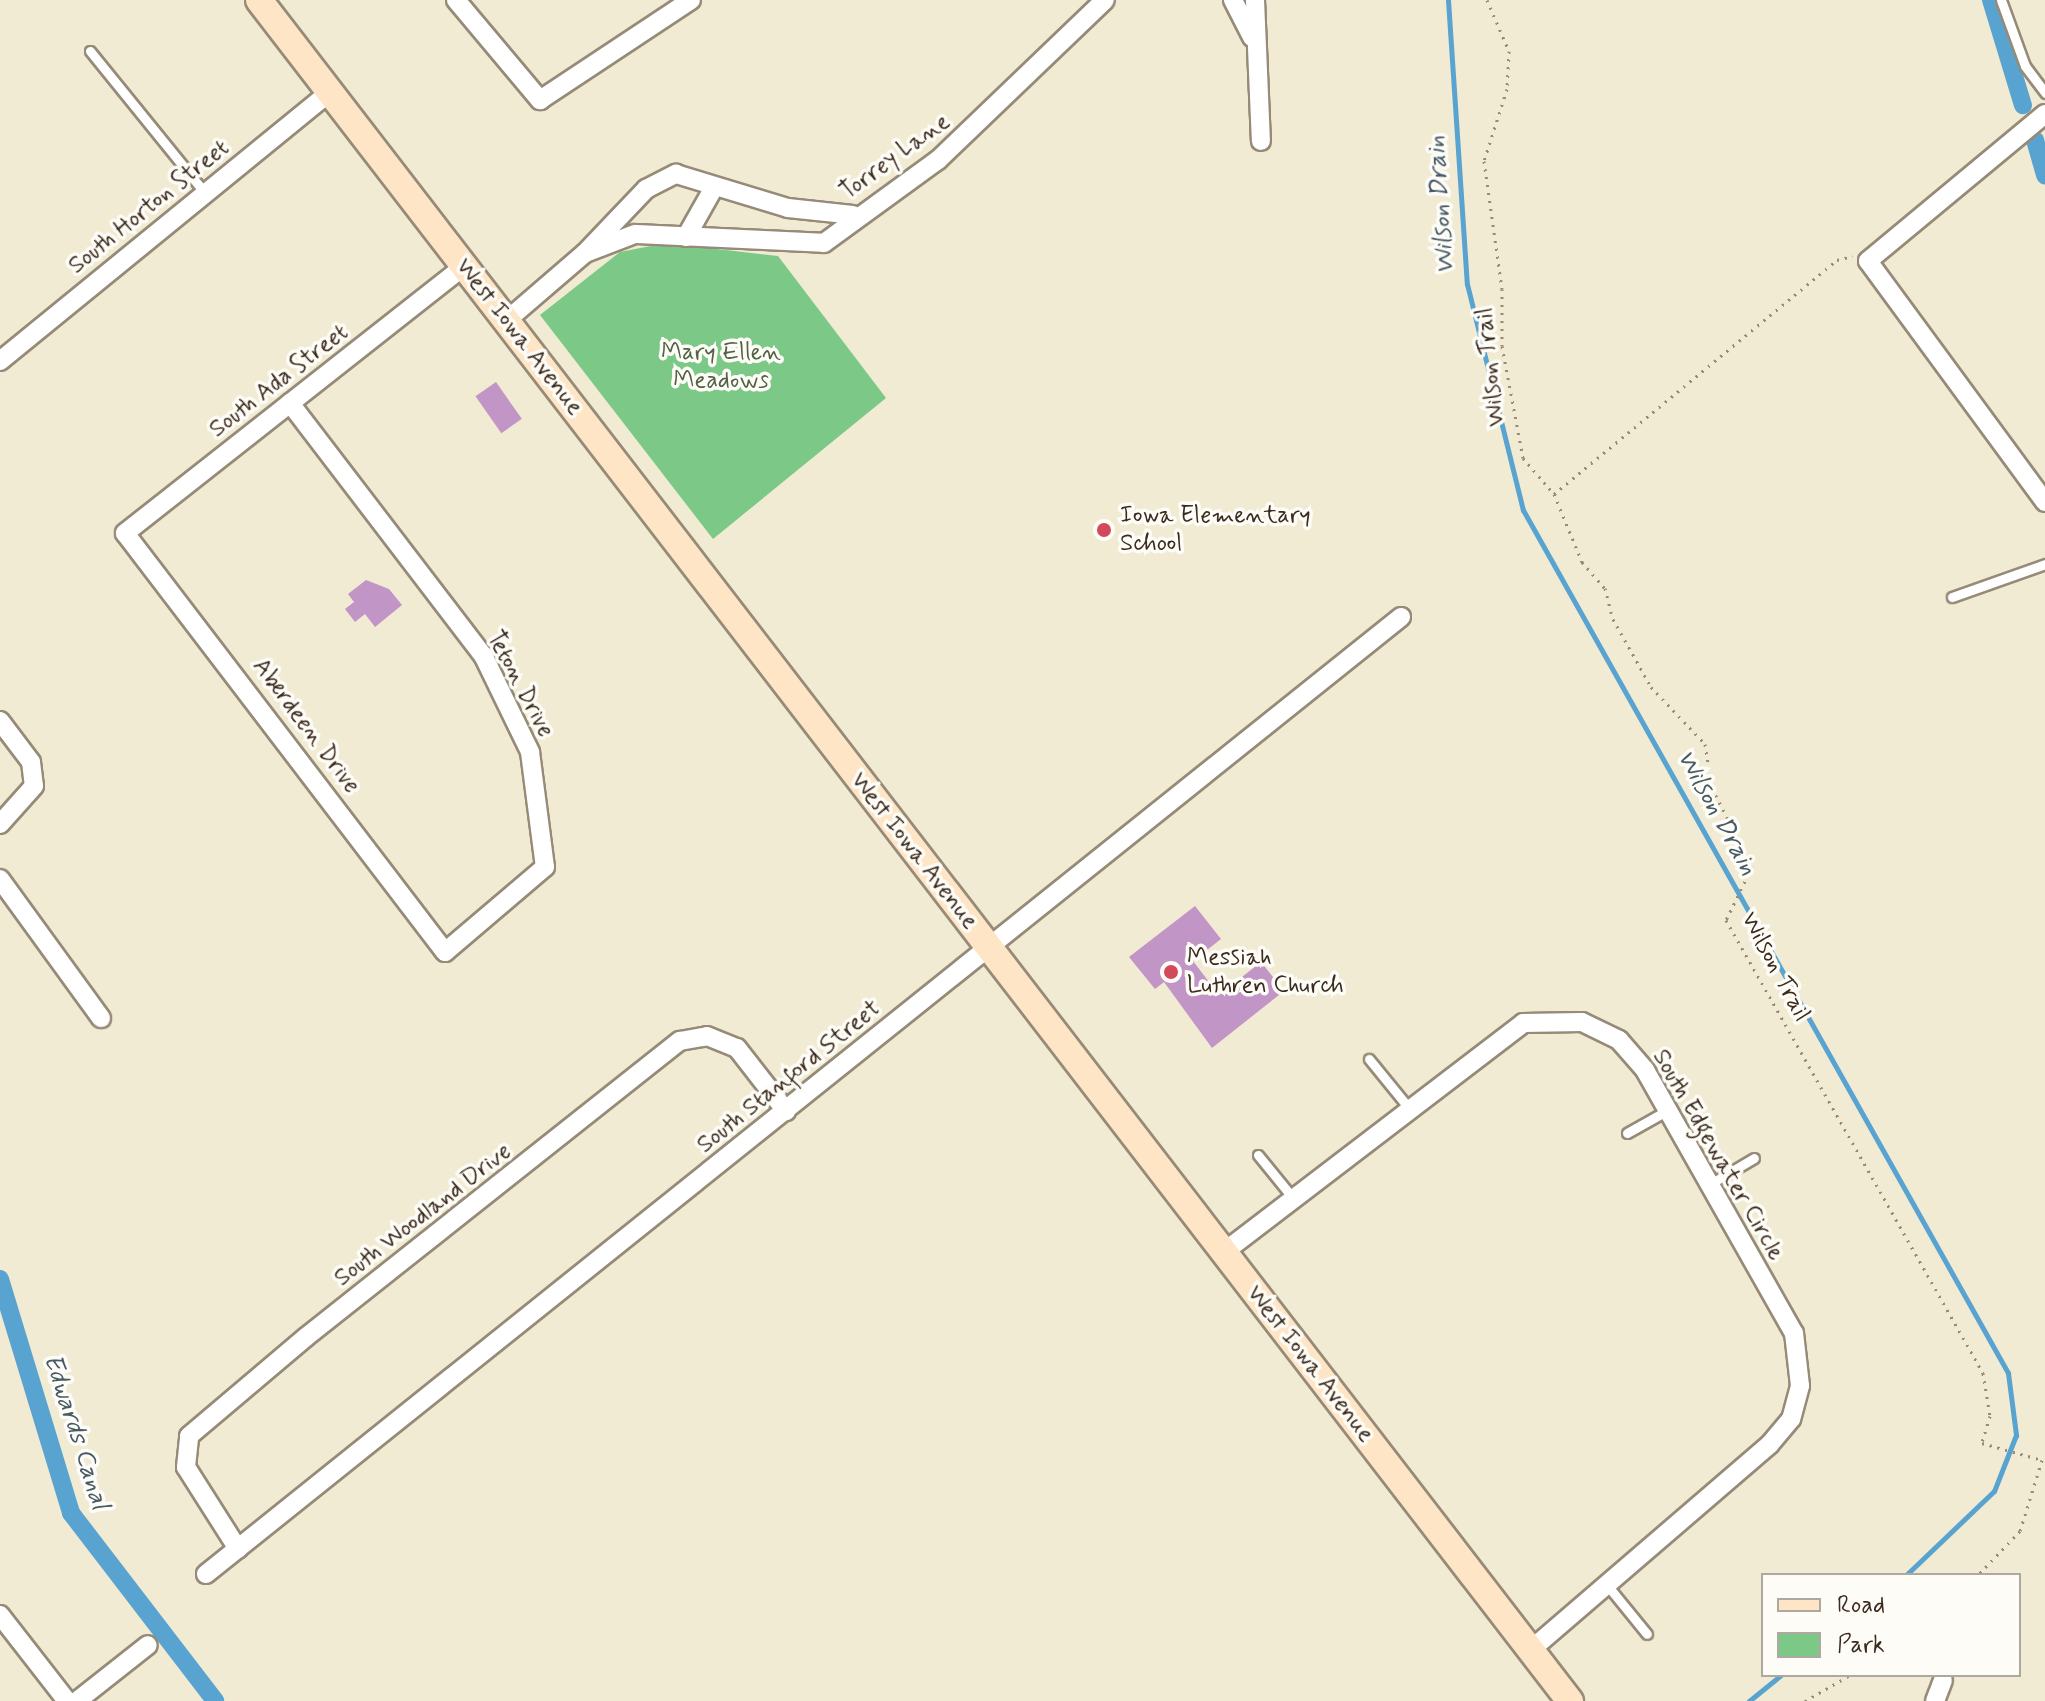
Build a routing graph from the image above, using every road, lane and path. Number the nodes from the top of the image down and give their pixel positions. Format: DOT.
graph roads {
  1 [pos="259,0"];
  2 [pos="456,0"];
  3 [pos="691,0"];
  4 [pos="1105,0"];
  5 [pos="1233,0"];
  6 [pos="1255,0"];
  7 [pos="1487,0"];
  8 [pos="2001,0"];
  9 [pos="90,51"];
  10 [pos="1258,51"];
  11 [pos="330,92"];
  12 [pos="2045,93"];
  13 [pos="2045,114"];
  14 [pos="1261,141"];
  15 [pos="713,189"];
  16 [pos="204,192"];
  17 [pos="853,215"];
  18 [pos="686,237"];
  19 [pos="585,253"];
  20 [pos="1868,261"];
  21 [pos="464,266"];
  22 [pos="506,321"];
  23 [pos="0,361"];
  24 [pos="290,403"];
  25 [pos="1554,494"];
  26 [pos="2045,502"];
  27 [pos="125,533"];
  28 [pos="2045,564"];
  29 [pos="1952,597"];
  30 [pos="1401,617"];
  31 [pos="0,721"];
  32 [pos="0,824"];
  33 [pos="0,879"];
  34 [pos="988,946"];
  35 [pos="445,952"];
  36 [pos="101,1018"];
  37 [pos="1369,1059"];
  38 [pos="1409,1108"];
  39 [pos="1668,1110"];
  40 [pos="786,1111"];
  41 [pos="1627,1133"];
  42 [pos="1258,1155"];
  43 [pos="1754,1158"];
  44 [pos="1710,1184"];
  45 [pos="1293,1198"];
  46 [pos="1224,1252"];
  47 [pos="2043,1459"];
  48 [pos="238,1549"];
  49 [pos="1980,1573"];
  50 [pos="206,1574"];
  51 [pos="1607,1585"];
  52 [pos="0,1615"];
  53 [pos="1647,1634"];
  54 [pos="148,1645"];
  55 [pos="1531,1650"];
  56 [pos="1847,1677"];
  57 [pos="1943,1680"];
  58 [pos="67,1701"];
  59 [pos="77,1701"];
  60 [pos="1570,1701"];
  61 [pos="1805,1701"];
  62 [pos="1935,1701"];
  1 -- 11 [label="street, West Iowa Avenue"];
  2 -- 3 [label="street"];
  4 -- 17 [label="street, Torrey Lane"];
  5 -- 10 [label="street"];
  6 -- 10 [label="street"];
  7 -- 25 [label="path, Wilson Trail"];
  8 -- 12 [label="lane"];
  9 -- 16 [label="lane"];
  10 -- 14 [label="street"];
  11 -- 16 [label="street, South Horton Street"];
  11 -- 21 [label="street, West Iowa Avenue"];
  13 -- 20 [label="street"];
  15 -- 17 [label="street"];
  15 -- 18 [label="street"];
  15 -- 19 [label="street"];
  16 -- 23 [label="street, South Horton Street"];
  17 -- 18 [label="street, Torrey Lane"];
  18 -- 19 [label="street, Torrey Lane"];
  19 -- 22 [label="street, Torrey Lane"];
  20 -- 25 [label="path"];
  20 -- 26 [label="street"];
  21 -- 22 [label="street, West Iowa Avenue"];
  21 -- 24 [label="street, South Ada Street"];
  22 -- 34 [label="street, West Iowa Avenue"];
  24 -- 27 [label="street, South Ada Street"];
  24 -- 35 [label="street, Teton Drive"];
  25 -- 47 [label="path, Wilson Trail"];
  27 -- 35 [label="street, Aberdeen Drive"];
  28 -- 29 [label="lane"];
  30 -- 34 [label="street, South Stanford Street"];
  31 -- 32 [label="street"];
  33 -- 36 [label="street"];
  34 -- 40 [label="street, South Stanford Street"];
  34 -- 46 [label="street, West Iowa Avenue"];
  37 -- 38 [label="lane"];
  38 -- 39 [label="street, South Edgewater Circle"];
  38 -- 45 [label="street, South Edgewater Circle"];
  39 -- 41 [label="lane"];
  39 -- 44 [label="street, South Edgewater Circle"];
  40 -- 48 [label="street, South Stanford Street"];
  40 -- 48 [label="street, South Woodland Drive"];
  42 -- 45 [label="lane"];
  43 -- 44 [label="lane"];
  44 -- 51 [label="street, South Edgewater Circle"];
  45 -- 46 [label="street, South Edgewater Circle"];
  46 -- 55 [label="street, West Iowa Avenue"];
  47 -- 49 [label="path, Wilson Trail"];
  48 -- 50 [label="street, South Stanford Street"];
  51 -- 53 [label="lane"];
  51 -- 55 [label="street, South Edgewater Circle"];
  52 -- 58 [label="street"];
  54 -- 59 [label="street"];
  55 -- 60 [label="street, West Iowa Avenue"];
  56 -- 61 [label="path"];
  57 -- 62 [label="street"];
}
